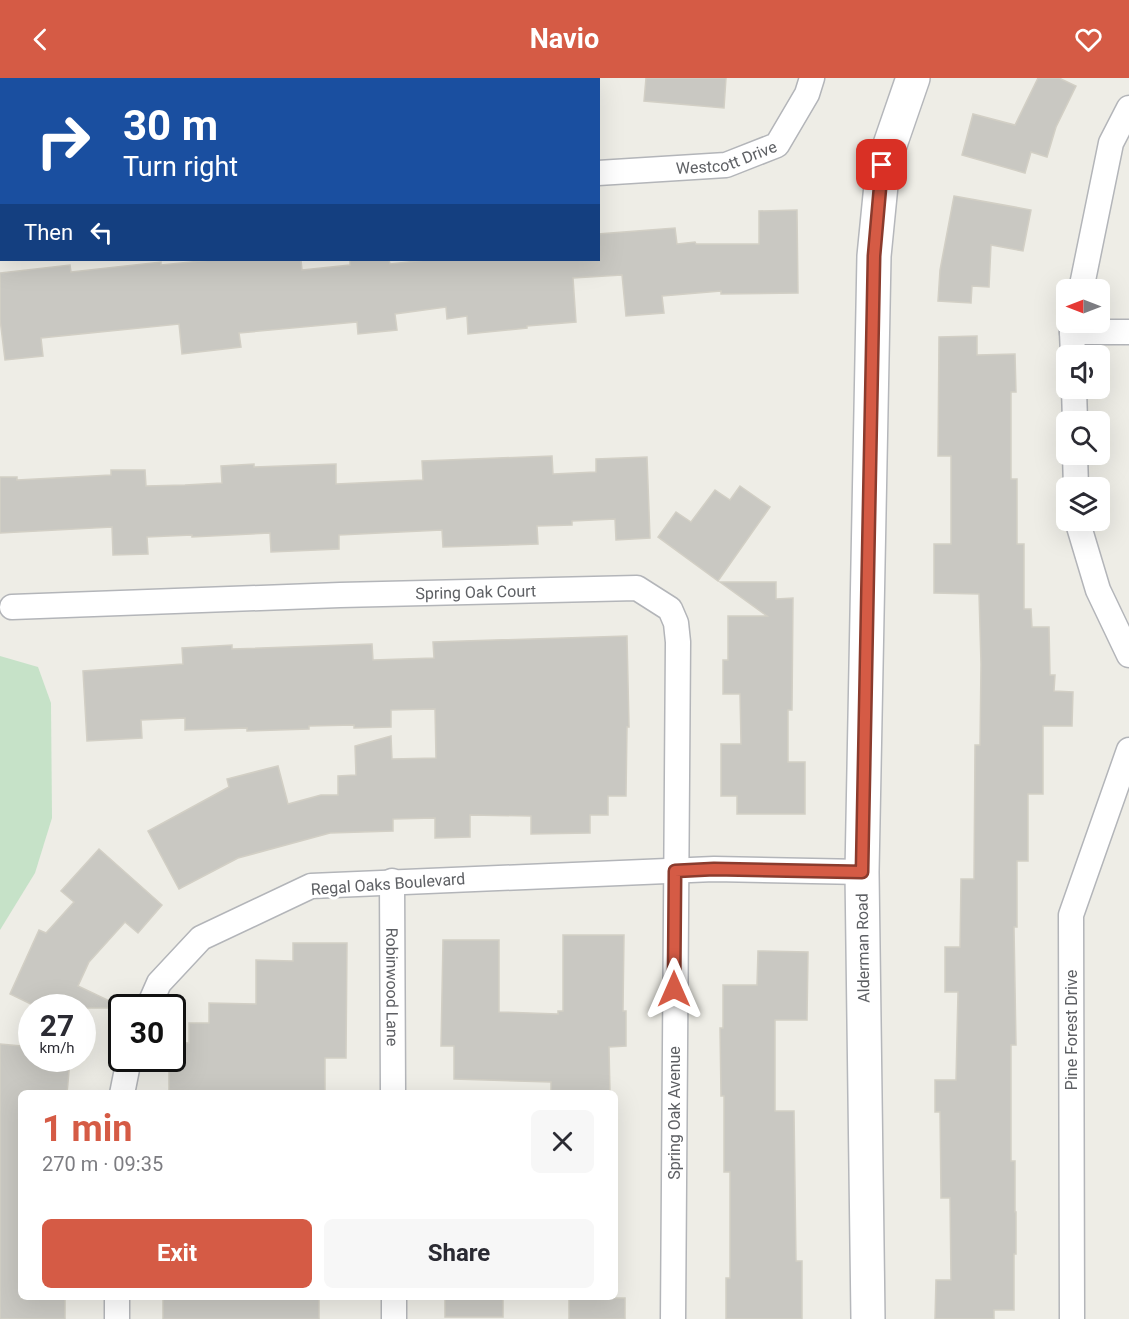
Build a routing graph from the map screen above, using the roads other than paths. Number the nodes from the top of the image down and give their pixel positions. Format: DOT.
graph roads {
  1 [pos="812,78"];
  2 [pos="913,78"];
  3 [pos="1129,108"];
  4 [pos="600,173"];
  5 [pos="1083,279"];
  6 [pos="1129,332"];
  7 [pos="1073,337"];
  8 [pos="1080,531"];
  9 [pos="12,607"];
  10 [pos="1129,655"];
  11 [pos="1129,750"];
  12 [pos="675,871"];
  13 [pos="862,872"];
  14 [pos="392,881"];
  15 [pos="154,994"];
  16 [pos="126,1072"];
  17 [pos="123,1090"];
  18 [pos="393,1090"];
  19 [pos="117,1300"];
  20 [pos="394,1300"];
  21 [pos="117,1319"];
  22 [pos="394,1319"];
  23 [pos="673,1319"];
  24 [pos="868,1319"];
  25 [pos="1072,1319"];
  1 -- 4 [label="street, Westcott Drive"];
  2 -- 13 [label="street, Alderman Road"];
  3 -- 5 [label="street"];
  6 -- 7 [label="street"];
  8 -- 10 [label="street"];
  9 -- 12 [label="street, Spring Oak Court"];
  11 -- 25 [label="street, Pine Forest Drive"];
  12 -- 13 [label="street, Regal Oaks Boulevard"];
  12 -- 14 [label="street, Regal Oaks Boulevard"];
  12 -- 23 [label="street, Spring Oak Avenue"];
  13 -- 24 [label="street, Alderman Road"];
  14 -- 15 [label="street, Regal Oaks Boulevard"];
  14 -- 18 [label="street, Robinwood Lane"];
  16 -- 17 [label="street"];
  19 -- 21 [label="street"];
  20 -- 22 [label="street"];
}
